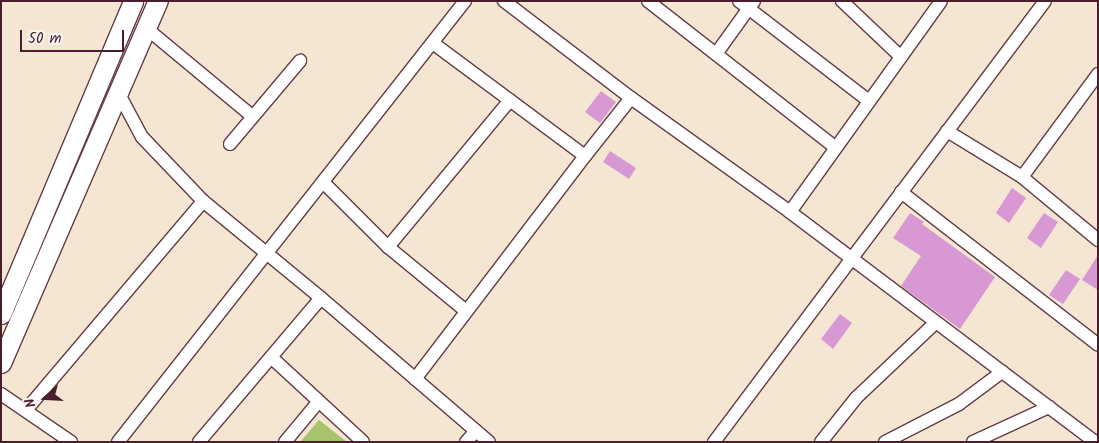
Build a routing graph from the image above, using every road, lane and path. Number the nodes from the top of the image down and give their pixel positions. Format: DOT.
graph roads {
  1 [pos="133,1"];
  2 [pos="158,1"];
  3 [pos="466,1"];
  4 [pos="504,1"];
  5 [pos="648,1"];
  6 [pos="842,1"];
  7 [pos="941,1"];
  8 [pos="1045,1"];
  9 [pos="747,4"];
  10 [pos="146,28"];
  11 [pos="433,43"];
  12 [pos="716,54"];
  13 [pos="901,57"];
  14 [pos="300,61"];
  15 [pos="1096,81"];
  16 [pos="119,94"];
  17 [pos="631,98"];
  18 [pos="510,100"];
  19 [pos="869,101"];
  20 [pos="252,116"];
  21 [pos="947,131"];
  22 [pos="230,144"];
  23 [pos="835,147"];
  24 [pos="585,156"];
  25 [pos="1022,177"];
  26 [pos="323,182"];
  27 [pos="901,192"];
  28 [pos="203,200"];
  29 [pos="790,212"];
  30 [pos="1098,240"];
  31 [pos="388,247"];
  32 [pos="266,254"];
  33 [pos="851,259"];
  34 [pos="321,298"];
  35 [pos="466,311"];
  36 [pos="1,314"];
  37 [pos="936,322"];
  38 [pos="1098,345"];
  39 [pos="271,357"];
  40 [pos="1,363"];
  41 [pos="1002,372"];
  42 [pos="416,379"];
  43 [pos="1,394"];
  44 [pos="319,401"];
  45 [pos="1049,407"];
  46 [pos="26,410"];
  47 [pos="476,431"];
  48 [pos="71,442"];
  49 [pos="118,442"];
  50 [pos="199,442"];
  51 [pos="285,442"];
  52 [pos="363,442"];
  53 [pos="466,442"];
  54 [pos="488,442"];
  55 [pos="714,442"];
  56 [pos="821,442"];
  57 [pos="885,442"];
  58 [pos="974,442"];
  59 [pos="1095,442"];
  1 -- 36 [label="street"];
  2 -- 10 [label="street"];
  3 -- 11 [label="street"];
  4 -- 17 [label="street"];
  5 -- 12 [label="street"];
  6 -- 13 [label="street"];
  7 -- 13 [label="street"];
  8 -- 21 [label="street"];
  9 -- 12 [label="street"];
  9 -- 19 [label="street"];
  10 -- 16 [label="street"];
  10 -- 20 [label="street"];
  11 -- 18 [label="street"];
  11 -- 26 [label="street"];
  12 -- 23 [label="street"];
  13 -- 19 [label="street"];
  14 -- 20 [label="street"];
  15 -- 25 [label="street"];
  16 -- 28 [label="street"];
  16 -- 40 [label="street"];
  17 -- 24 [label="street"];
  17 -- 29 [label="street"];
  18 -- 24 [label="street"];
  18 -- 31 [label="street"];
  19 -- 23 [label="street"];
  20 -- 22 [label="street"];
  21 -- 25 [label="street"];
  21 -- 27 [label="street"];
  23 -- 29 [label="street"];
  24 -- 35 [label="street"];
  25 -- 30 [label="street"];
  26 -- 31 [label="street"];
  26 -- 32 [label="street"];
  27 -- 33 [label="street"];
  27 -- 38 [label="street"];
  28 -- 32 [label="street"];
  28 -- 46 [label="street"];
  29 -- 33 [label="street"];
  31 -- 35 [label="street"];
  32 -- 34 [label="street"];
  32 -- 49 [label="street"];
  33 -- 37 [label="street"];
  33 -- 55 [label="street"];
  34 -- 39 [label="street"];
  34 -- 42 [label="street"];
  35 -- 42 [label="street"];
  37 -- 41 [label="street"];
  37 -- 56 [label="street"];
  39 -- 44 [label="street"];
  39 -- 50 [label="street"];
  41 -- 45 [label="street"];
  41 -- 57 [label="street"];
  42 -- 47 [label="street"];
  43 -- 46 [label="street"];
  44 -- 51 [label="street"];
  44 -- 52 [label="street"];
  45 -- 58 [label="street"];
  45 -- 59 [label="street"];
  46 -- 48 [label="street"];
  47 -- 53 [label="street"];
  47 -- 54 [label="street"];
}
